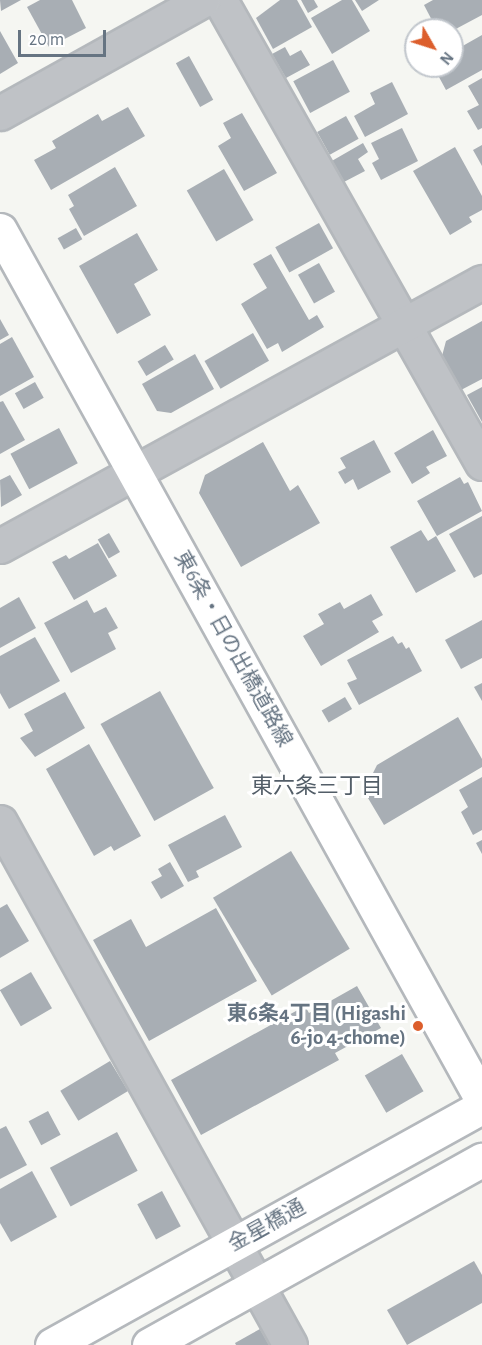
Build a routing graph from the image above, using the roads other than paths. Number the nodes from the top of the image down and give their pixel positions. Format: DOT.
graph roads {
  1 [pos="203,0"];
  2 [pos="220,0"];
  3 [pos="0,113"];
  4 [pos="0,230"];
  5 [pos="482,282"];
  6 [pos="406,326"];
  7 [pos="482,463"];
  8 [pos="134,471"];
  9 [pos="0,546"];
  10 [pos="0,822"];
  11 [pos="482,1100"];
  12 [pos="482,1107"];
  13 [pos="482,1160"];
  14 [pos="234,1244"];
  15 [pos="257,1285"];
  16 [pos="52,1345"];
  17 [pos="149,1345"];
  18 [pos="290,1345"];
  1 -- 3 [label="street"];
  2 -- 6 [label="street"];
  4 -- 8 [label="street, 東6条・日の出橋道路線"];
  5 -- 6 [label="street"];
  6 -- 7 [label="street"];
  6 -- 8 [label="street"];
  8 -- 9 [label="street"];
  8 -- 11 [label="street, 東6条・日の出橋道路線"];
  10 -- 14 [label="street"];
  12 -- 14 [label="street, 金星橋通"];
  13 -- 15 [label="street"];
  14 -- 15 [label="street"];
  14 -- 16 [label="street, 金星橋通"];
  15 -- 17 [label="street"];
  15 -- 18 [label="street"];
}
